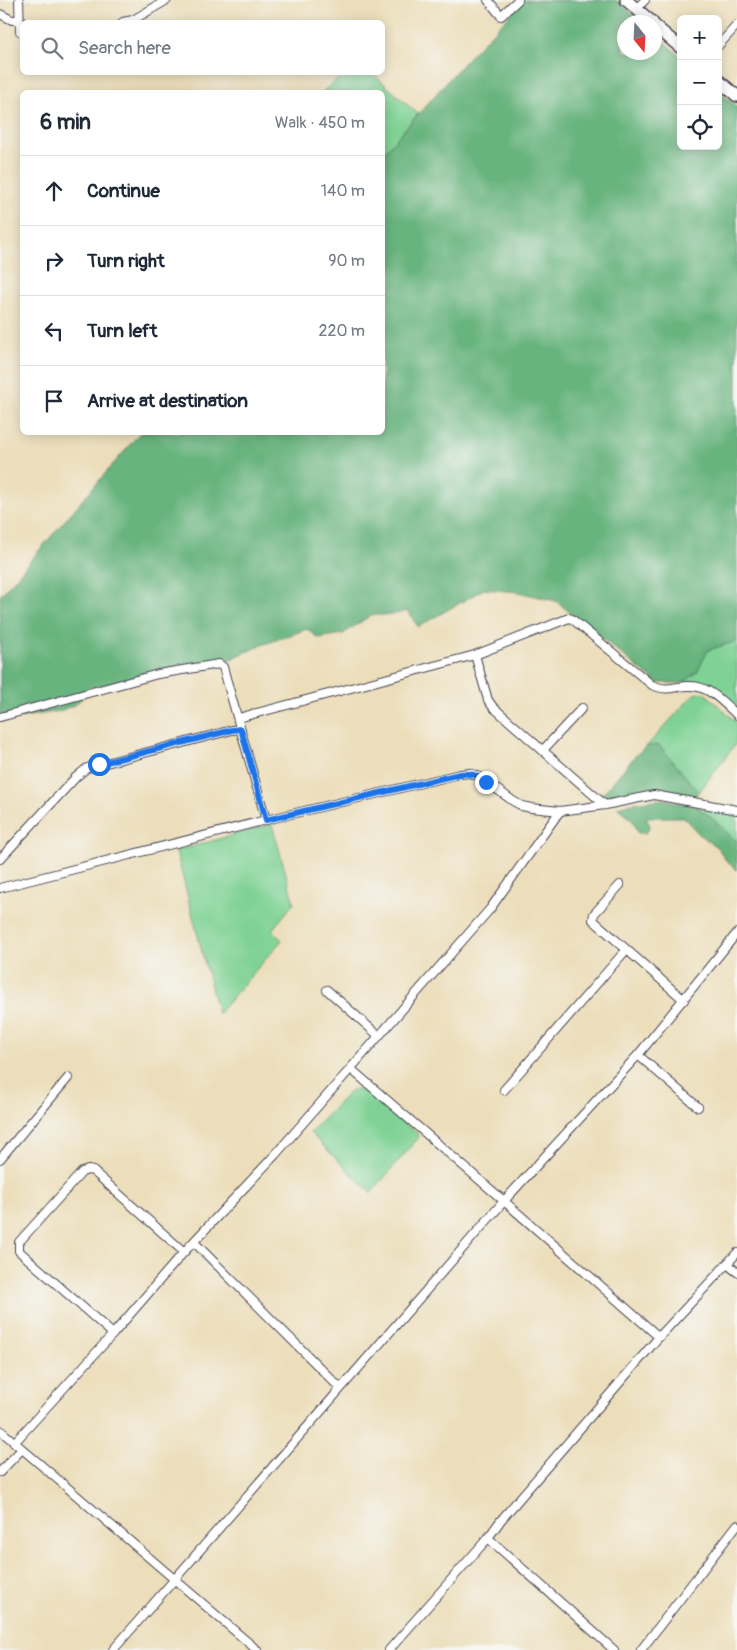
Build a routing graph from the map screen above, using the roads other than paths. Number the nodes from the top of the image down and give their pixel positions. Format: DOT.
graph roads {
  1 [pos="19,0"];
  2 [pos="167,0"];
  3 [pos="488,0"];
  4 [pos="518,0"];
  5 [pos="626,0"];
  6 [pos="645,0"];
  7 [pos="636,9"];
  8 [pos="0,14"];
  9 [pos="643,15"];
  10 [pos="19,20"];
  11 [pos="133,20"];
  12 [pos="737,25"];
  13 [pos="20,31"];
  14 [pos="662,32"];
  15 [pos="722,42"];
  16 [pos="677,45"];
  17 [pos="722,83"];
  18 [pos="737,96"];
  19 [pos="475,655"];
  20 [pos="582,708"];
  21 [pos="737,715"];
  22 [pos="0,717"];
  23 [pos="238,718"];
  24 [pos="241,729"];
  25 [pos="543,750"];
  26 [pos="605,805"];
  27 [pos="737,810"];
  28 [pos="560,811"];
  29 [pos="266,820"];
  30 [pos="0,859"];
  31 [pos="620,885"];
  32 [pos="0,888"];
  33 [pos="737,933"];
  34 [pos="626,950"];
  35 [pos="327,990"];
  36 [pos="684,1000"];
  37 [pos="379,1036"];
  38 [pos="638,1055"];
  39 [pos="351,1068"];
  40 [pos="68,1078"];
  41 [pos="504,1090"];
  42 [pos="698,1107"];
  43 [pos="0,1159"];
  44 [pos="504,1201"];
  45 [pos="195,1242"];
  46 [pos="184,1252"];
  47 [pos="737,1253"];
  48 [pos="727,1264"];
  49 [pos="737,1272"];
  50 [pos="114,1334"];
  51 [pos="659,1337"];
  52 [pos="340,1388"];
  53 [pos="0,1430"];
  54 [pos="14,1443"];
  55 [pos="22,1449"];
  56 [pos="0,1472"];
  57 [pos="737,1525"];
  58 [pos="488,1538"];
  59 [pos="174,1580"];
  60 [pos="113,1650"];
  61 [pos="257,1650"];
  62 [pos="388,1650"];
  63 [pos="614,1650"];
  64 [pos="641,1650"];
  1 -- 10 [label="street"];
  2 -- 11 [label="street"];
  3 -- 4 [label="street"];
  5 -- 7 [label="highway"];
  6 -- 7 [label="street"];
  7 -- 9 [label="highway"];
  8 -- 10 [label="street"];
  10 -- 13 [label="street"];
  12 -- 15 [label="street"];
  14 -- 16 [label="highway"];
  17 -- 18 [label="highway"];
  19 -- 21 [label="street"];
  19 -- 23 [label="street"];
  19 -- 25 [label="street"];
  20 -- 25 [label="street"];
  22 -- 23 [label="street"];
  23 -- 24 [label="street"];
  24 -- 29 [label="street"];
  24 -- 30 [label="street"];
  25 -- 26 [label="street"];
  26 -- 27 [label="street"];
  26 -- 28 [label="street"];
  28 -- 29 [label="street"];
  28 -- 37 [label="street"];
  29 -- 32 [label="street"];
  31 -- 34 [label="street"];
  33 -- 36 [label="street"];
  34 -- 36 [label="street"];
  34 -- 41 [label="street"];
  35 -- 37 [label="street"];
  36 -- 38 [label="street"];
  37 -- 39 [label="street"];
  38 -- 42 [label="street"];
  38 -- 44 [label="street"];
  39 -- 44 [label="street"];
  39 -- 45 [label="street"];
  40 -- 43 [label="street"];
  44 -- 51 [label="street"];
  44 -- 52 [label="street"];
  45 -- 46 [label="street"];
  45 -- 52 [label="street"];
  46 -- 50 [label="street"];
  46 -- 50 [label="street"];
  47 -- 48 [label="street"];
  48 -- 49 [label="street"];
  48 -- 51 [label="street"];
  50 -- 54 [label="street"];
  51 -- 58 [label="street"];
  52 -- 59 [label="street"];
  53 -- 54 [label="street"];
  54 -- 55 [label="street"];
  55 -- 56 [label="street"];
  55 -- 59 [label="street"];
  57 -- 64 [label="street"];
  58 -- 62 [label="street"];
  58 -- 63 [label="street"];
  59 -- 60 [label="street"];
  59 -- 61 [label="street"];
}
